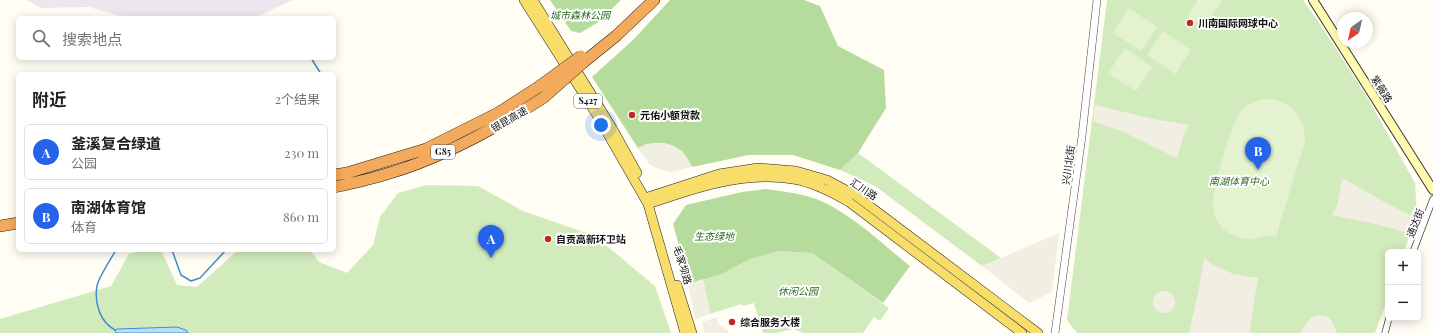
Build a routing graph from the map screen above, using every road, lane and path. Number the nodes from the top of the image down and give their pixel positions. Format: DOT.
graph roads {
  1 [pos="524,0"];
  2 [pos="532,0"];
  3 [pos="644,0"];
  4 [pos="654,0"];
  5 [pos="1097,0"];
  6 [pos="1313,0"];
  7 [pos="583,59"];
  8 [pos="540,93"];
  9 [pos="336,175"];
  10 [pos="336,187"];
  11 [pos="1433,190"];
  12 [pos="649,200"];
  13 [pos="1433,200"];
  14 [pos="16,223"];
  15 [pos="0,226"];
  16 [pos="16,230"];
  17 [pos="0,232"];
  18 [pos="1414,249"];
  19 [pos="1389,321"];
  20 [pos="685,333"];
  21 [pos="692,333"];
  22 [pos="1022,333"];
  23 [pos="1038,333"];
  24 [pos="1055,333"];
  25 [pos="1385,333"];
  1 -- 12 [label="main road, S427"];
  2 -- 12 [label="main road, S427"];
  3 -- 7 [label="highway, 银昆高速 / G85"];
  4 -- 7 [label="highway, 银昆高速 / G85"];
  5 -- 24 [label="street, 兴川北街"];
  6 -- 11 [label="main road, 紫薇路"];
  7 -- 8 [label="highway, 银昆高速 / G85, bridge"];
  8 -- 9 [label="highway, 银昆高速 / G85"];
  8 -- 10 [label="highway, 银昆高速 / G85"];
  12 -- 20 [label="main road, 毛家坝路 / S427"];
  12 -- 21 [label="main road, 毛家坝路 / S427"];
  12 -- 22 [label="main road, 汇川路"];
  12 -- 23 [label="main road, 汇川路"];
  13 -- 18 [label="street, 通达街"];
  14 -- 15 [label="highway"];
  16 -- 17 [label="highway"];
  19 -- 25 [label="street"];
}
